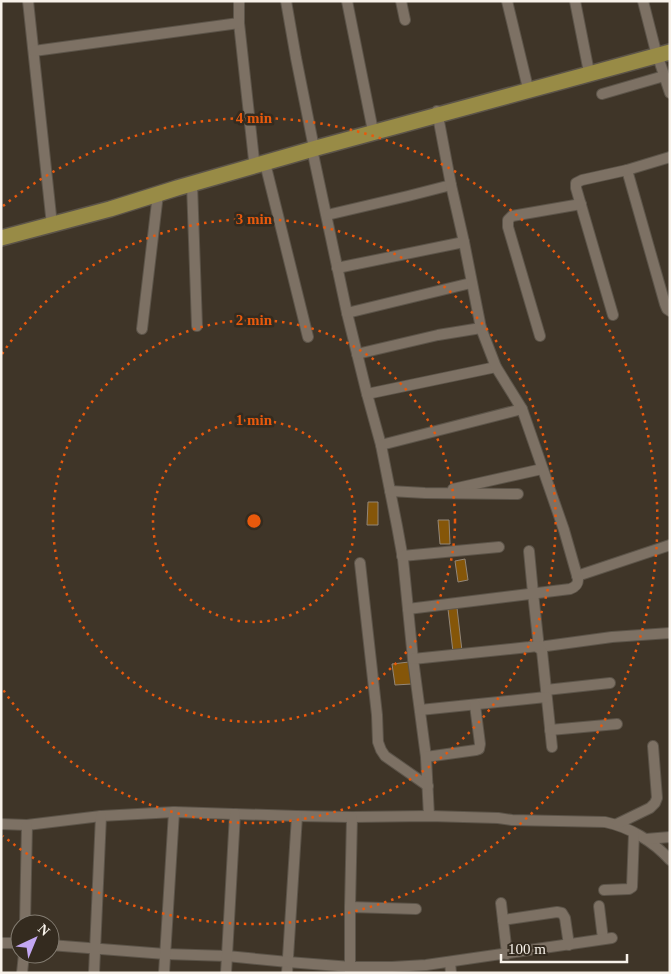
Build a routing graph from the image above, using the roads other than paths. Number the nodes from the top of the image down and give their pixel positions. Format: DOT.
graph roads {
  1 [pos="28,1"];
  2 [pos="238,1"];
  3 [pos="286,1"];
  4 [pos="347,1"];
  5 [pos="401,1"];
  6 [pos="507,1"];
  7 [pos="575,1"];
  8 [pos="643,1"];
  9 [pos="405,20"];
  10 [pos="239,23"];
  11 [pos="670,44"];
  12 [pos="34,51"];
  13 [pos="660,51"];
  14 [pos="588,67"];
  15 [pos="664,76"];
  16 [pos="526,84"];
  17 [pos="670,93"];
  18 [pos="602,94"];
  19 [pos="469,103"];
  20 [pos="437,112"];
  21 [pos="372,126"];
  22 [pos="312,146"];
  23 [pos="670,157"];
  24 [pos="260,162"];
  25 [pos="627,170"];
  26 [pos="192,184"];
  27 [pos="451,185"];
  28 [pos="158,194"];
  29 [pos="581,204"];
  30 [pos="327,215"];
  31 [pos="51,220"];
  32 [pos="1,230"];
  33 [pos="1,238"];
  34 [pos="464,242"];
  35 [pos="337,268"];
  36 [pos="471,283"];
  37 [pos="670,311"];
  38 [pos="347,314"];
  39 [pos="613,314"];
  40 [pos="197,326"];
  41 [pos="481,328"];
  42 [pos="142,329"];
  43 [pos="540,336"];
  44 [pos="308,338"];
  45 [pos="357,354"];
  46 [pos="496,367"];
  47 [pos="366,394"];
  48 [pos="522,410"];
  49 [pos="381,445"];
  50 [pos="542,469"];
  51 [pos="390,491"];
  52 [pos="435,493"];
  53 [pos="518,494"];
  54 [pos="670,545"];
  55 [pos="499,547"];
  56 [pos="529,551"];
  57 [pos="402,556"];
  58 [pos="360,563"];
  59 [pos="577,576"];
  60 [pos="533,593"];
  61 [pos="408,609"];
  62 [pos="670,634"];
  63 [pos="539,647"];
  64 [pos="413,659"];
  65 [pos="610,683"];
  66 [pos="546,693"];
  67 [pos="475,705"];
  68 [pos="420,710"];
  69 [pos="617,724"];
  70 [pos="550,730"];
  71 [pos="653,746"];
  72 [pos="552,747"];
  73 [pos="426,756"];
  74 [pos="428,786"];
  75 [pos="174,812"];
  76 [pos="235,814"];
  77 [pos="101,816"];
  78 [pos="297,816"];
  79 [pos="429,816"];
  80 [pos="352,818"];
  81 [pos="1,824"];
  82 [pos="617,824"];
  83 [pos="27,825"];
  84 [pos="634,833"];
  85 [pos="670,838"];
  86 [pos="646,839"];
  87 [pos="670,860"];
  88 [pos="604,890"];
  89 [pos="501,903"];
  90 [pos="599,906"];
  91 [pos="350,907"];
  92 [pos="416,909"];
  93 [pos="25,914"];
  94 [pos="503,920"];
  95 [pos="569,945"];
  96 [pos="60,946"];
  97 [pos="95,948"];
  98 [pos="165,954"];
  99 [pos="507,954"];
  100 [pos="227,956"];
  101 [pos="450,962"];
  102 [pos="287,968"];
  103 [pos="350,970"];
  104 [pos="94,973"];
  105 [pos="164,973"];
  106 [pos="226,973"];
  107 [pos="452,973"];
  1 -- 12 [label="street"];
  2 -- 10 [label="street"];
  3 -- 22 [label="street"];
  4 -- 21 [label="street"];
  5 -- 9 [label="street"];
  6 -- 16 [label="street"];
  7 -- 14 [label="street"];
  8 -- 13 [label="street"];
  10 -- 12 [label="street"];
  10 -- 24 [label="street"];
  11 -- 13 [label="main road"];
  12 -- 31 [label="street"];
  13 -- 14 [label="main road"];
  13 -- 15 [label="street"];
  13 -- 19 [label="main road"];
  14 -- 16 [label="main road"];
  15 -- 17 [label="street"];
  15 -- 18 [label="street"];
  16 -- 19 [label="main road"];
  19 -- 20 [label="main road"];
  20 -- 21 [label="main road"];
  20 -- 22 [label="main road"];
  20 -- 27 [label="street"];
  21 -- 22 [label="main road"];
  22 -- 24 [label="main road"];
  22 -- 30 [label="street"];
  23 -- 25 [label="street"];
  24 -- 26 [label="main road"];
  24 -- 31 [label="main road"];
  24 -- 44 [label="street"];
  25 -- 29 [label="street"];
  25 -- 37 [label="street"];
  26 -- 28 [label="main road"];
  26 -- 40 [label="street"];
  27 -- 30 [label="street"];
  27 -- 34 [label="street"];
  28 -- 31 [label="main road"];
  28 -- 42 [label="street"];
  29 -- 39 [label="street"];
  29 -- 43 [label="street"];
  30 -- 35 [label="street"];
  31 -- 32 [label="main road"];
  31 -- 33 [label="main road"];
  34 -- 35 [label="street"];
  34 -- 36 [label="street"];
  35 -- 38 [label="street"];
  36 -- 38 [label="street"];
  36 -- 41 [label="street"];
  38 -- 45 [label="street"];
  41 -- 45 [label="street"];
  41 -- 46 [label="street"];
  45 -- 47 [label="street"];
  46 -- 47 [label="street"];
  46 -- 48 [label="street"];
  47 -- 49 [label="street"];
  48 -- 49 [label="street"];
  48 -- 50 [label="street"];
  49 -- 51 [label="street"];
  50 -- 52 [label="street"];
  50 -- 59 [label="street"];
  51 -- 52 [label="street"];
  51 -- 57 [label="street"];
  52 -- 53 [label="street"];
  54 -- 59 [label="street"];
  55 -- 57 [label="street"];
  56 -- 60 [label="street"];
  57 -- 61 [label="street"];
  58 -- 74 [label="street"];
  59 -- 60 [label="street"];
  60 -- 61 [label="street"];
  60 -- 63 [label="street"];
  61 -- 64 [label="street"];
  62 -- 63 [label="street"];
  63 -- 64 [label="street"];
  63 -- 66 [label="street"];
  64 -- 68 [label="street"];
  65 -- 66 [label="street"];
  66 -- 67 [label="street"];
  66 -- 70 [label="street"];
  67 -- 68 [label="street"];
  67 -- 73 [label="street"];
  68 -- 73 [label="street"];
  69 -- 70 [label="street"];
  70 -- 72 [label="street"];
  71 -- 82 [label="street"];
  73 -- 74 [label="street"];
  74 -- 79 [label="street"];
  75 -- 76 [label="street"];
  75 -- 77 [label="street"];
  75 -- 98 [label="street"];
  76 -- 78 [label="street"];
  76 -- 100 [label="street"];
  77 -- 83 [label="street"];
  77 -- 97 [label="street"];
  78 -- 80 [label="street"];
  78 -- 102 [label="street"];
  79 -- 80 [label="street"];
  79 -- 82 [label="street"];
  80 -- 91 [label="street"];
  81 -- 83 [label="street"];
  82 -- 84 [label="street"];
  83 -- 93 [label="street"];
  84 -- 86 [label="street"];
  84 -- 88 [label="street"];
  85 -- 86 [label="street"];
  86 -- 87 [label="street"];
  89 -- 94 [label="street"];
  90 -- 95 [label="street"];
  91 -- 92 [label="street"];
  91 -- 103 [label="street"];
  94 -- 95 [label="street"];
  94 -- 99 [label="street"];
  95 -- 99 [label="street"];
  96 -- 97 [label="street"];
  97 -- 98 [label="street"];
  97 -- 104 [label="street"];
  98 -- 100 [label="street"];
  98 -- 105 [label="street"];
  99 -- 101 [label="street"];
  100 -- 102 [label="street"];
  100 -- 106 [label="street"];
  101 -- 103 [label="street"];
  101 -- 107 [label="street"];
  102 -- 103 [label="street"];
}
